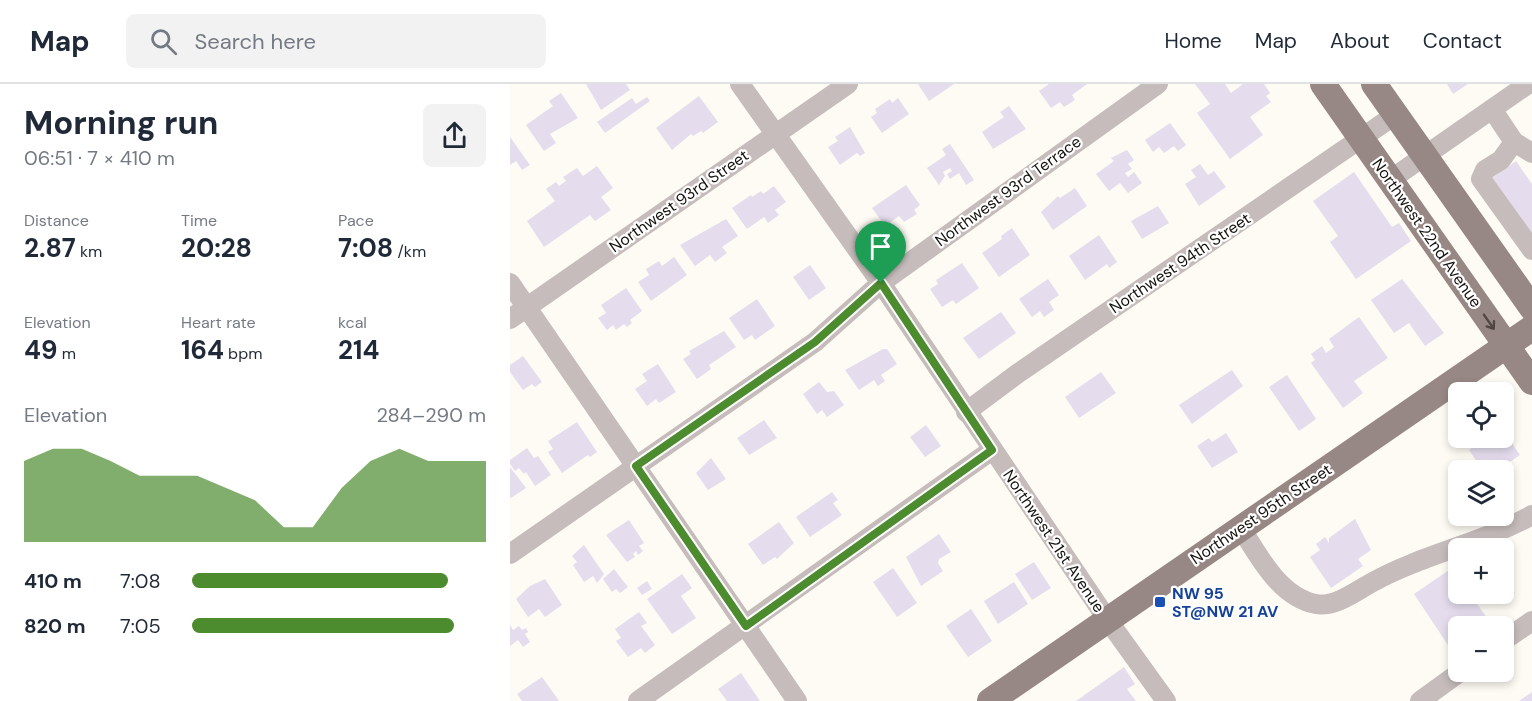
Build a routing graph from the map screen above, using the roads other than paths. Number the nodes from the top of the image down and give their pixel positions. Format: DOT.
graph roads {
  1 [pos="740,84"];
  2 [pos="848,84"];
  3 [pos="1158,84"];
  4 [pos="1323,84"];
  5 [pos="1374,84"];
  6 [pos="1528,84"];
  7 [pos="1492,109"];
  8 [pos="1395,115"];
  9 [pos="776,135"];
  10 [pos="1361,139"];
  11 [pos="1514,142"];
  12 [pos="1532,153"];
  13 [pos="1424,156"];
  14 [pos="1390,180"];
  15 [pos="1491,193"];
  16 [pos="1464,213"];
  17 [pos="1528,246"];
  18 [pos="1497,259"];
  19 [pos="510,283"];
  20 [pos="881,283"];
  21 [pos="527,307"];
  22 [pos="1532,308"];
  23 [pos="510,319"];
  24 [pos="1532,328"];
  25 [pos="1506,346"];
  26 [pos="1532,382"];
  27 [pos="966,412"];
  28 [pos="992,450"];
  29 [pos="636,466"];
  30 [pos="1532,514"];
  31 [pos="1241,528"];
  32 [pos="510,554"];
  33 [pos="1107,619"];
  34 [pos="1532,621"];
  35 [pos="746,626"];
  36 [pos="1514,633"];
  37 [pos="1448,681"];
  38 [pos="1003,697"];
  39 [pos="638,701"];
  40 [pos="797,701"];
  41 [pos="1166,701"];
  42 [pos="1420,701"];
  1 -- 9 [label="street, Northwest 21st Avenue"];
  2 -- 9 [label="street, Northwest 93rd Street"];
  3 -- 20 [label="street, Northwest 93rd Terrace"];
  4 -- 10 [label="main road, Northwest 22nd Avenue"];
  5 -- 8 [label="main road"];
  6 -- 7 [label="street"];
  7 -- 11 [label="street"];
  7 -- 13 [label="street"];
  8 -- 10 [label="street, Northwest 94th Street"];
  8 -- 13 [label="main road"];
  9 -- 20 [label="street, Northwest 21st Avenue"];
  9 -- 21 [label="street, Northwest 93rd Street"];
  10 -- 14 [label="main road, Northwest 22nd Avenue"];
  10 -- 27 [label="street, Northwest 94th Street"];
  11 -- 12 [label="street"];
  11 -- 15 [label="street"];
  13 -- 14 [label="street"];
  13 -- 16 [label="main road"];
  14 -- 25 [label="main road, Northwest 22nd Avenue, one-way"];
  15 -- 16 [label="street"];
  15 -- 17 [label="street"];
  16 -- 18 [label="main road"];
  17 -- 18 [label="street"];
  18 -- 22 [label="main road"];
  19 -- 21 [label="street"];
  20 -- 27 [label="street, Northwest 21st Avenue"];
  20 -- 29 [label="street, Northwest 93rd Terrace"];
  21 -- 23 [label="street, Northwest 93rd Street"];
  21 -- 29 [label="street"];
  24 -- 25 [label="main road, Northwest 95th Street"];
  25 -- 26 [label="main road, Northwest 22nd Avenue"];
  25 -- 31 [label="main road, Northwest 95th Street"];
  27 -- 28 [label="street, Northwest 21st Avenue"];
  28 -- 33 [label="street, Northwest 21st Avenue"];
  28 -- 35 [label="street"];
  29 -- 32 [label="street, Northwest 93rd Terrace"];
  29 -- 35 [label="street"];
  30 -- 31 [label="street"];
  31 -- 33 [label="main road, Northwest 95th Street"];
  33 -- 38 [label="main road, Northwest 95th Street"];
  33 -- 41 [label="street, Northwest 21st Avenue"];
  34 -- 36 [label="street"];
  35 -- 39 [label="street"];
  35 -- 40 [label="street"];
  37 -- 42 [label="street"];
}
